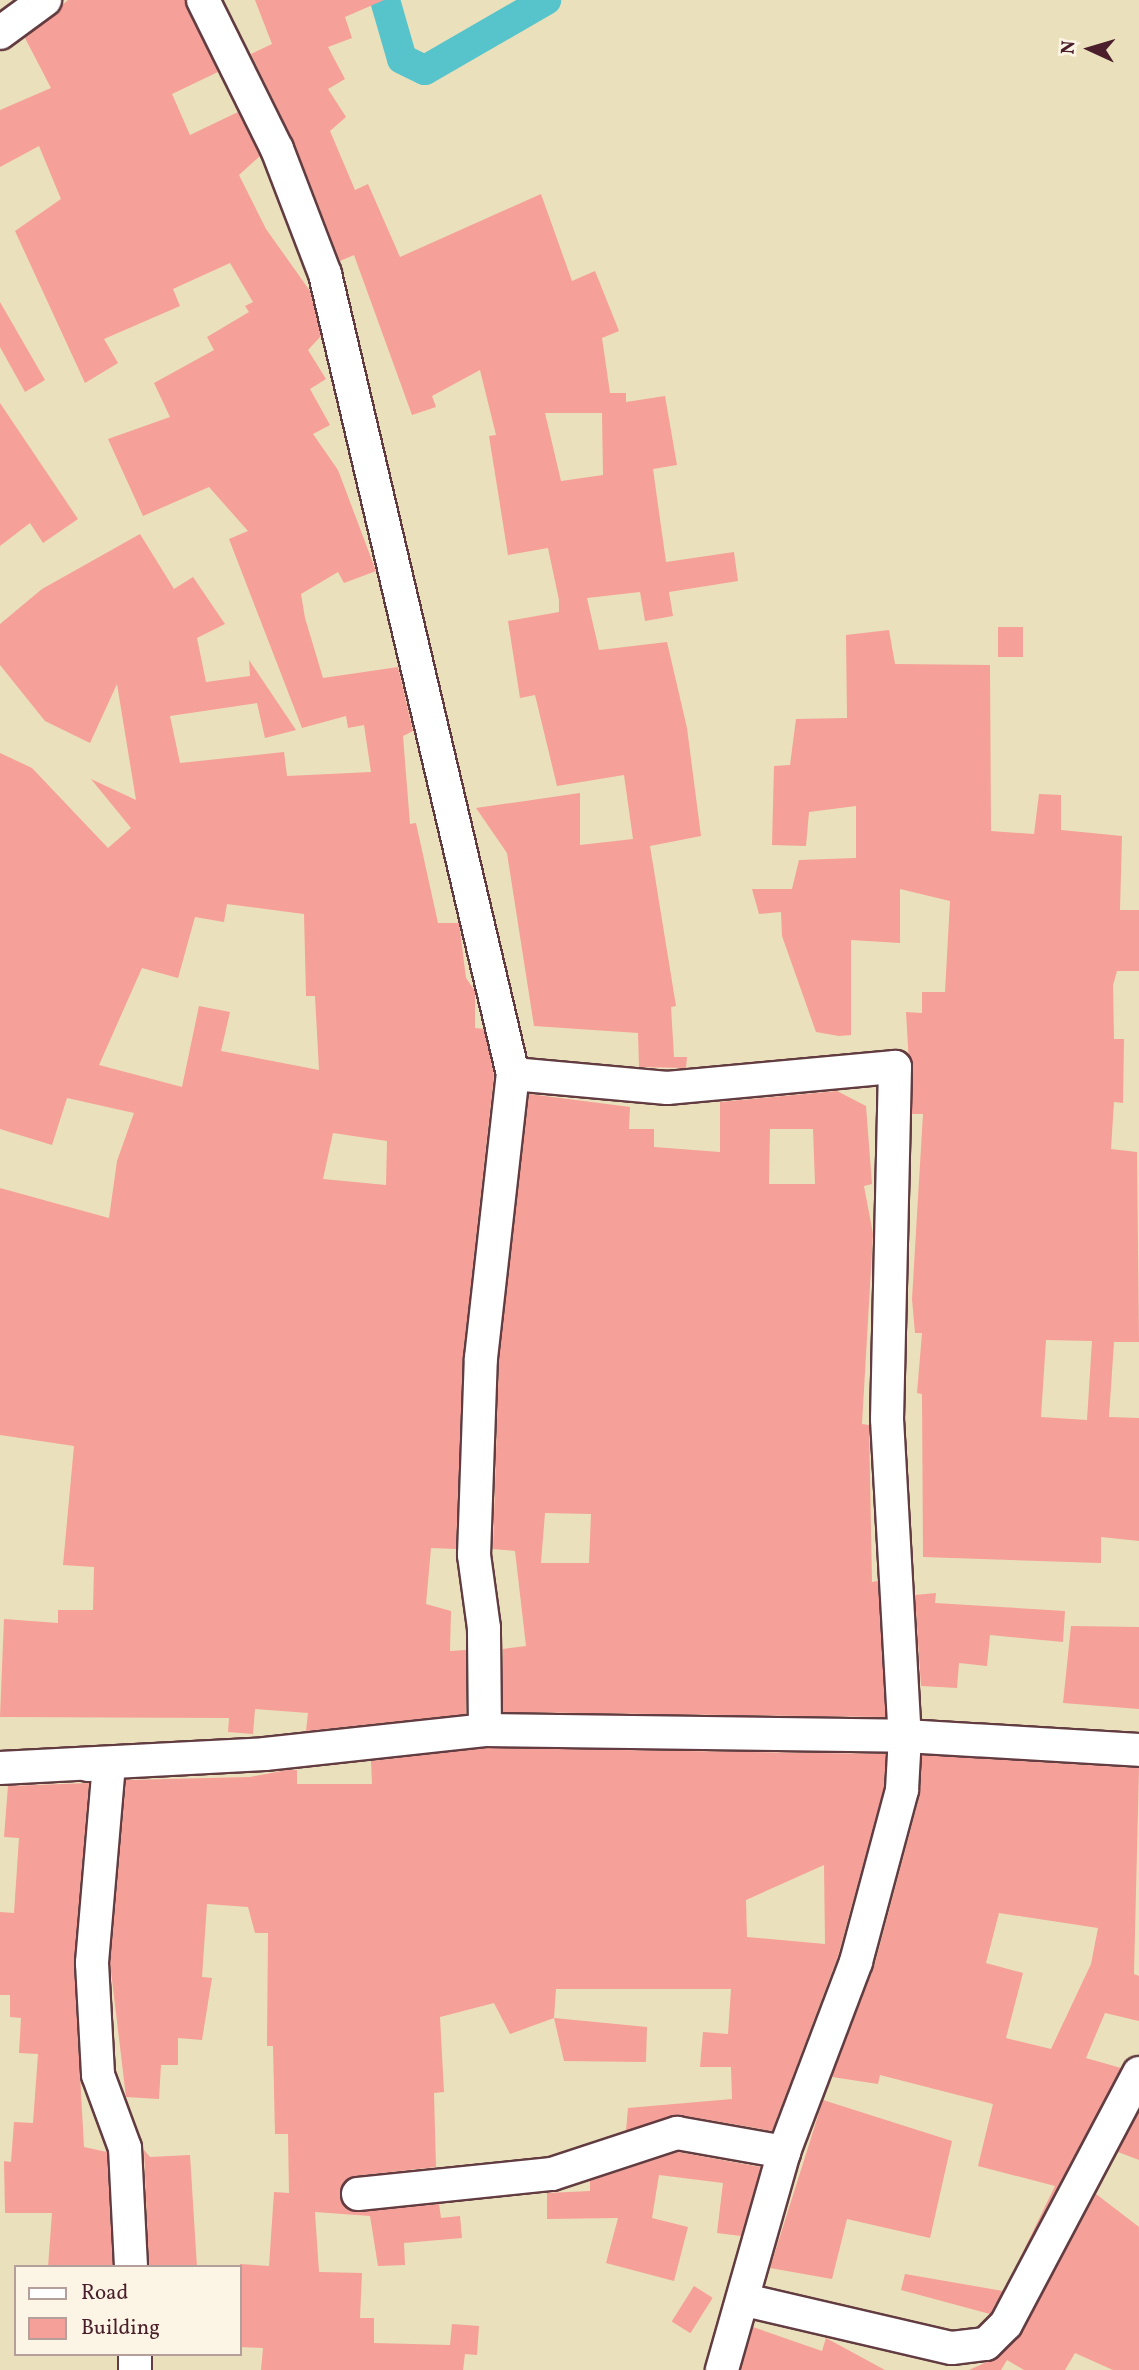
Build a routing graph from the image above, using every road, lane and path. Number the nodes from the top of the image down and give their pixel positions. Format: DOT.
graph roads {
  1 [pos="46,0"];
  2 [pos="203,0"];
  3 [pos="0,33"];
  4 [pos="513,1074"];
  5 [pos="485,1730"];
  6 [pos="905,1736"];
  7 [pos="1139,1750"];
  8 [pos="80,1765"];
  9 [pos="0,1768"];
  10 [pos="1139,2073"];
  11 [pos="784,2152"];
  12 [pos="358,2194"];
  13 [pos="131,2265"];
  14 [pos="745,2300"];
  15 [pos="722,2370"];
  1 -- 3 [label="street"];
  2 -- 4 [label="street"];
  4 -- 5 [label="street"];
  4 -- 6 [label="street"];
  5 -- 6 [label="street"];
  5 -- 8 [label="street"];
  6 -- 7 [label="street"];
  6 -- 11 [label="street"];
  8 -- 9 [label="street"];
  8 -- 13 [label="street"];
  10 -- 14 [label="street"];
  11 -- 12 [label="street"];
  11 -- 14 [label="street"];
  14 -- 15 [label="street"];
}
